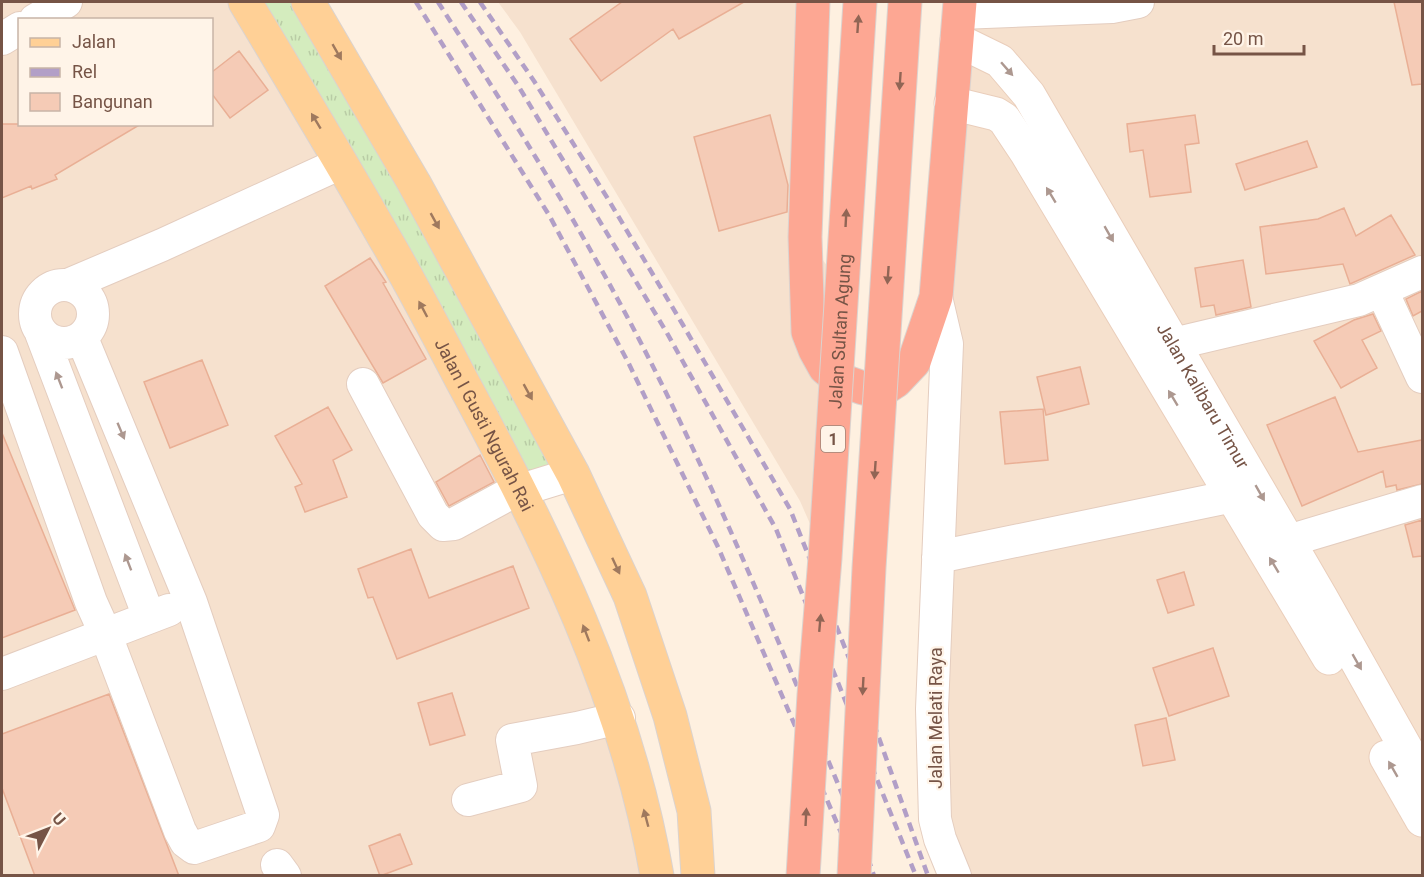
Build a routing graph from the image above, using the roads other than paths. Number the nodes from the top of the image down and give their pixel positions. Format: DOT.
graph roads {
  1 [pos="66,2"];
  2 [pos="245,2"];
  3 [pos="308,2"];
  4 [pos="813,2"];
  5 [pos="860,2"];
  6 [pos="905,2"];
  7 [pos="1138,2"];
  8 [pos="38,18"];
  9 [pos="959,18"];
  10 [pos="18,29"];
  11 [pos="2,39"];
  12 [pos="951,103"];
  13 [pos="341,163"];
  14 [pos="1422,272"];
  15 [pos="68,285"];
  16 [pos="1382,291"];
  17 [pos="936,297"];
  18 [pos="41,333"];
  19 [pos="82,338"];
  20 [pos="1173,344"];
  21 [pos="2,352"];
  22 [pos="1422,376"];
  23 [pos="363,384"];
  24 [pos="573,474"];
  25 [pos="521,489"];
  26 [pos="1233,496"];
  27 [pos="1422,501"];
  28 [pos="1288,541"];
  29 [pos="938,557"];
  30 [pos="1309,601"];
  31 [pos="191,602"];
  32 [pos="149,616"];
  33 [pos="105,633"];
  34 [pos="2,674"];
  35 [pos="619,718"];
  36 [pos="1422,777"];
  37 [pos="468,800"];
  38 [pos="1422,820"];
  39 [pos="702,869"];
  40 [pos="657,876"];
  41 [pos="803,876"];
  42 [pos="854,876"];
  43 [pos="956,876"];
  1 -- 8 [label="street"];
  13 -- 2 [label="main road, Jalan I Gusti Ngurah Rai, one-way"];
  3 -- 24 [label="main road, one-way"];
  4 -- 17 [label="highway"];
  41 -- 5 [label="highway, Jalan Sultan Agung / 1, one-way, bridge"];
  6 -- 42 [label="highway, one-way, bridge"];
  7 -- 9 [label="street"];
  9 -- 12 [label="highway"];
  9 -- 20 [label="street, Jalan Kalibaru Timur, one-way"];
  10 -- 11 [label="street"];
  12 -- 17 [label="highway"];
  26 -- 12 [label="street, Jalan Kalibaru Timur, one-way"];
  13 -- 15 [label="street"];
  25 -- 13 [label="main road, Jalan I Gusti Ngurah Rai, one-way"];
  14 -- 16 [label="street"];
  15 -- 18 [label="street"];
  15 -- 19 [label="street"];
  16 -- 20 [label="street"];
  16 -- 22 [label="street"];
  17 -- 29 [label="street, Jalan Melati Raya"];
  18 -- 19 [label="street"];
  32 -- 18 [label="street, one-way"];
  19 -- 31 [label="street, one-way"];
  20 -- 28 [label="street, Jalan Kalibaru Timur, one-way"];
  21 -- 33 [label="street"];
  23 -- 25 [label="street"];
  24 -- 25 [label="street"];
  24 -- 39 [label="main road, one-way"];
  35 -- 25 [label="main road, Jalan I Gusti Ngurah Rai, one-way"];
  26 -- 29 [label="street"];
  30 -- 26 [label="street, Jalan Kalibaru Timur, one-way"];
  27 -- 28 [label="street"];
  28 -- 30 [label="street, Jalan Kalibaru Timur"];
  29 -- 43 [label="street, Jalan Melati Raya"];
  30 -- 36 [label="street, Jalan Kalibaru Timur, one-way"];
  38 -- 30 [label="street, Jalan Kalibaru Timur, one-way"];
  31 -- 32 [label="street"];
  31 -- 33 [label="street"];
  32 -- 33 [label="street"];
  33 -- 34 [label="street"];
  35 -- 37 [label="street"];
  40 -- 35 [label="main road, Jalan I Gusti Ngurah Rai, one-way"];
}
